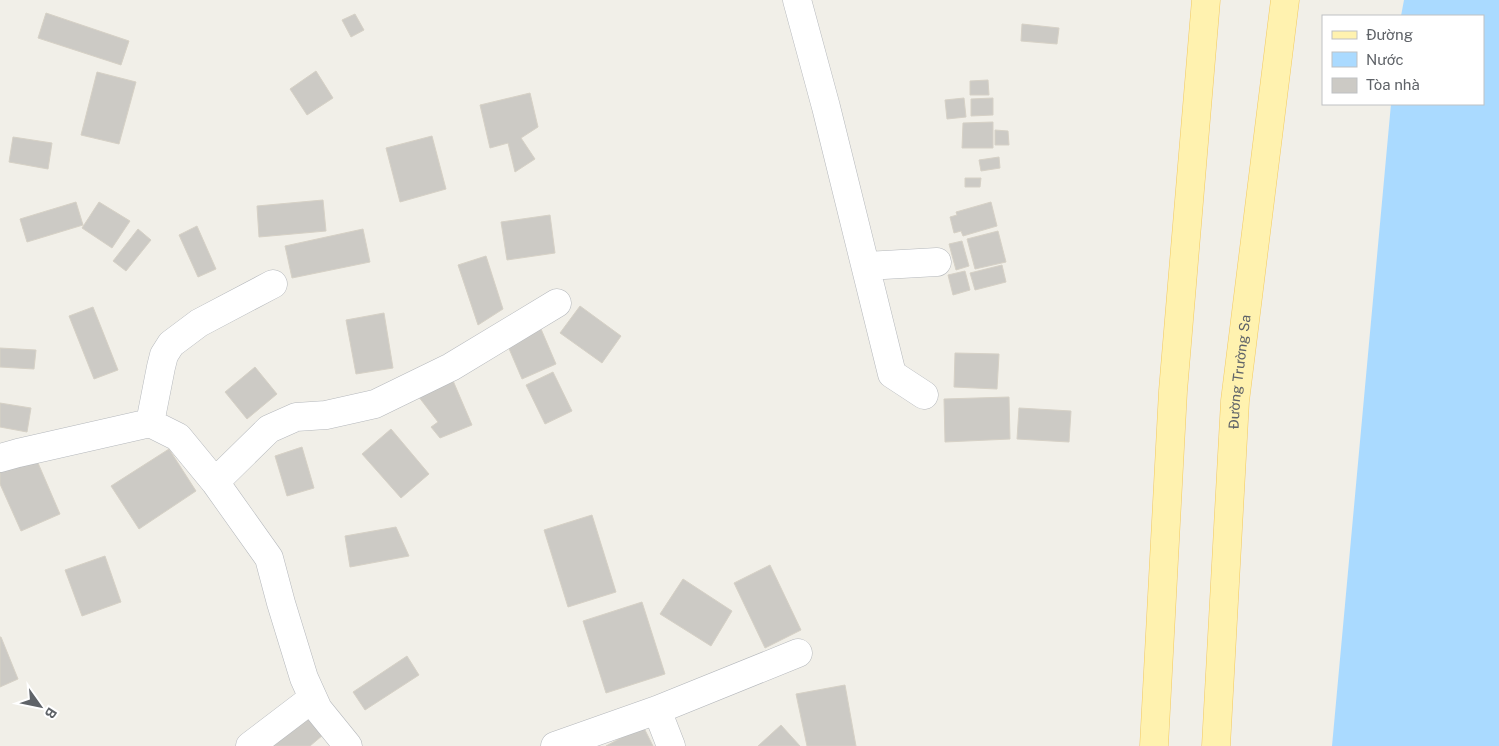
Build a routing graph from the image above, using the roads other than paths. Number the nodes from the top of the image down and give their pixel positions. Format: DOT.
graph roads {
  1 [pos="797,0"];
  2 [pos="1206,0"];
  3 [pos="1285,0"];
  4 [pos="937,262"];
  5 [pos="866,266"];
  6 [pos="273,284"];
  7 [pos="557,303"];
  8 [pos="924,395"];
  9 [pos="150,423"];
  10 [pos="0,458"];
  11 [pos="214,482"];
  12 [pos="798,653"];
  13 [pos="313,698"];
  14 [pos="657,710"];
  15 [pos="250,746"];
  16 [pos="348,746"];
  17 [pos="555,746"];
  18 [pos="671,746"];
  19 [pos="1154,746"];
  20 [pos="1216,746"];
  1 -- 5 [label="street"];
  2 -- 19 [label="main road"];
  3 -- 20 [label="main road, Đường Trường Sa"];
  4 -- 5 [label="street"];
  5 -- 8 [label="street"];
  6 -- 9 [label="street"];
  7 -- 11 [label="street"];
  9 -- 10 [label="street"];
  9 -- 11 [label="street"];
  11 -- 13 [label="street"];
  12 -- 14 [label="street"];
  13 -- 15 [label="street"];
  13 -- 16 [label="street"];
  14 -- 17 [label="street"];
  14 -- 18 [label="street"];
}
